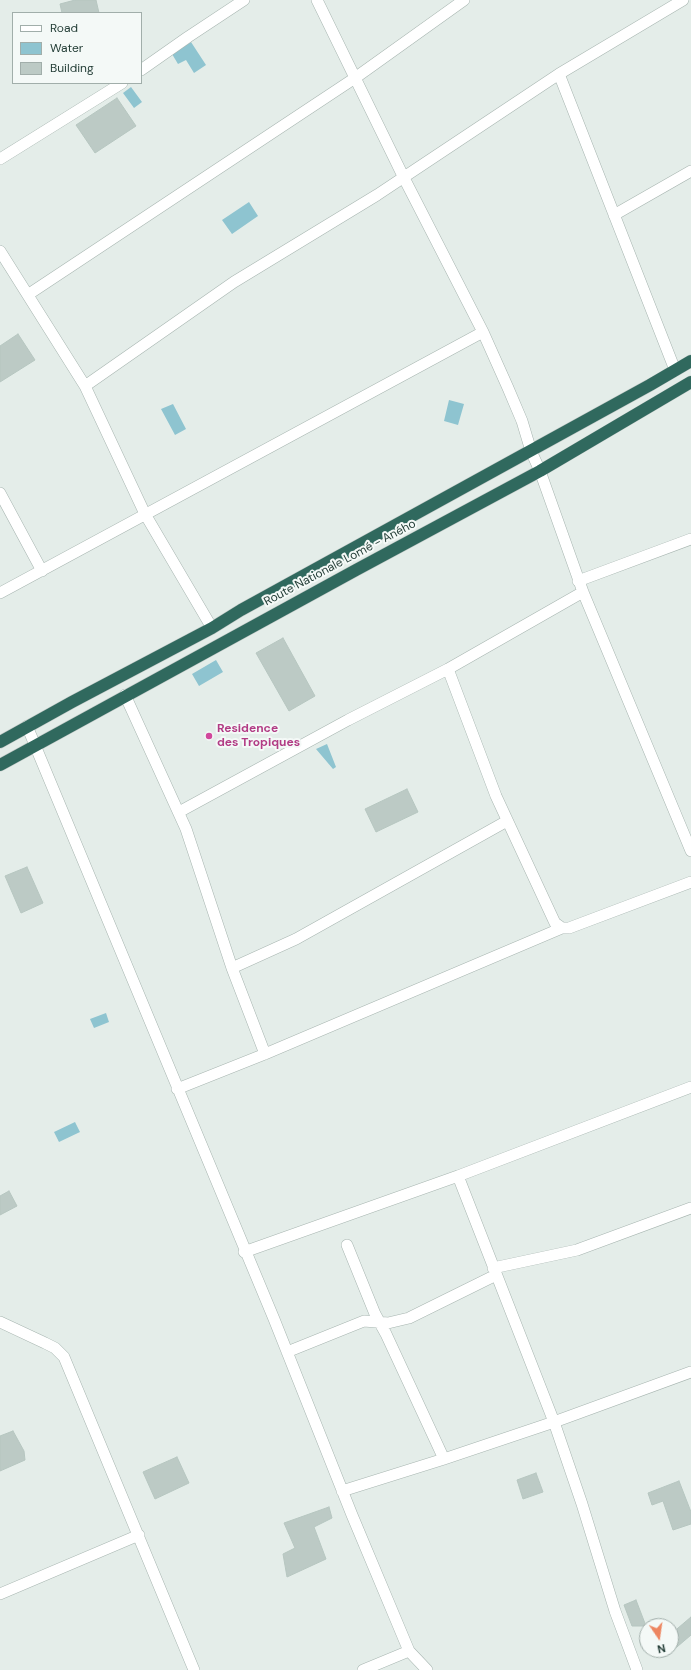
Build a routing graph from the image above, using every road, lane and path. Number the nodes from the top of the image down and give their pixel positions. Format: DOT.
graph roads {
  1 [pos="244,0"];
  2 [pos="317,0"];
  3 [pos="464,0"];
  4 [pos="683,0"];
  5 [pos="142,69"];
  6 [pos="559,74"];
  7 [pos="355,78"];
  8 [pos="120,84"];
  9 [pos="0,159"];
  10 [pos="691,172"];
  11 [pos="404,178"];
  12 [pos="614,215"];
  13 [pos="0,251"];
  14 [pos="29,294"];
  15 [pos="483,332"];
  16 [pos="691,361"];
  17 [pos="675,370"];
  18 [pos="691,382"];
  19 [pos="85,386"];
  20 [pos="531,450"];
  21 [pos="540,471"];
  22 [pos="0,494"];
  23 [pos="146,514"];
  24 [pos="691,539"];
  25 [pos="42,570"];
  26 [pos="578,580"];
  27 [pos="583,592"];
  28 [pos="0,593"];
  29 [pos="212,628"];
  30 [pos="448,669"];
  31 [pos="125,695"];
  32 [pos="27,726"];
  33 [pos="0,742"];
  34 [pos="35,744"];
  35 [pos="0,764"];
  36 [pos="179,812"];
  37 [pos="507,821"];
  38 [pos="691,851"];
  39 [pos="691,882"];
  40 [pos="562,928"];
  41 [pos="232,968"];
  42 [pos="265,1054"];
  43 [pos="691,1087"];
  44 [pos="177,1089"];
  45 [pos="458,1176"];
  46 [pos="691,1208"];
  47 [pos="347,1245"];
  48 [pos="244,1252"];
  49 [pos="495,1272"];
  50 [pos="0,1322"];
  51 [pos="380,1322"];
  52 [pos="287,1352"];
  53 [pos="691,1372"];
  54 [pos="554,1422"];
  55 [pos="444,1459"];
  56 [pos="342,1490"];
  57 [pos="139,1535"];
  58 [pos="0,1594"];
  59 [pos="409,1651"];
  60 [pos="194,1670"];
  61 [pos="363,1670"];
  62 [pos="427,1670"];
  63 [pos="637,1670"];
  1 -- 5 [label="street"];
  2 -- 7 [label="street"];
  3 -- 7 [label="street"];
  4 -- 6 [label="street"];
  6 -- 11 [label="street"];
  6 -- 12 [label="street"];
  7 -- 11 [label="street"];
  7 -- 14 [label="street"];
  8 -- 9 [label="street"];
  10 -- 12 [label="street"];
  11 -- 15 [label="street"];
  11 -- 19 [label="street"];
  12 -- 17 [label="street"];
  13 -- 14 [label="street"];
  14 -- 19 [label="street"];
  15 -- 20 [label="street"];
  15 -- 23 [label="street"];
  16 -- 17 [label="highway, Route Nationale Lomé - Aného"];
  17 -- 20 [label="highway, Route Nationale Lomé - Aného"];
  18 -- 21 [label="highway, Route Nationale Lomé - Aného"];
  19 -- 23 [label="street"];
  20 -- 21 [label="street"];
  20 -- 29 [label="highway, Route Nationale Lomé - Aného"];
  21 -- 26 [label="street"];
  21 -- 31 [label="highway, Route Nationale Lomé - Aného"];
  22 -- 25 [label="street"];
  23 -- 25 [label="street"];
  23 -- 29 [label="street"];
  24 -- 26 [label="street"];
  25 -- 28 [label="street"];
  26 -- 27 [label="street"];
  27 -- 30 [label="street"];
  27 -- 38 [label="street"];
  29 -- 32 [label="highway, Route Nationale Lomé - Aného"];
  30 -- 36 [label="street"];
  30 -- 37 [label="street"];
  31 -- 34 [label="highway, Route Nationale Lomé - Aného"];
  31 -- 36 [label="street"];
  32 -- 33 [label="highway, Route Nationale Lomé - Aného"];
  32 -- 34 [label="street"];
  34 -- 35 [label="highway, Route Nationale Lomé - Aného"];
  34 -- 44 [label="street"];
  36 -- 41 [label="street"];
  37 -- 40 [label="street"];
  37 -- 41 [label="street"];
  39 -- 40 [label="street"];
  40 -- 42 [label="street"];
  41 -- 42 [label="street"];
  42 -- 44 [label="street"];
  43 -- 45 [label="street"];
  44 -- 48 [label="street"];
  45 -- 48 [label="street"];
  45 -- 49 [label="street"];
  46 -- 49 [label="street"];
  47 -- 51 [label="street"];
  48 -- 52 [label="street"];
  49 -- 51 [label="street"];
  49 -- 54 [label="street"];
  50 -- 57 [label="street"];
  51 -- 52 [label="street"];
  51 -- 55 [label="street"];
  52 -- 56 [label="street"];
  53 -- 54 [label="street"];
  54 -- 55 [label="street"];
  54 -- 63 [label="street"];
  55 -- 56 [label="street"];
  56 -- 59 [label="street"];
  57 -- 58 [label="street"];
  57 -- 60 [label="street"];
  59 -- 61 [label="street"];
  59 -- 62 [label="street"];
}
